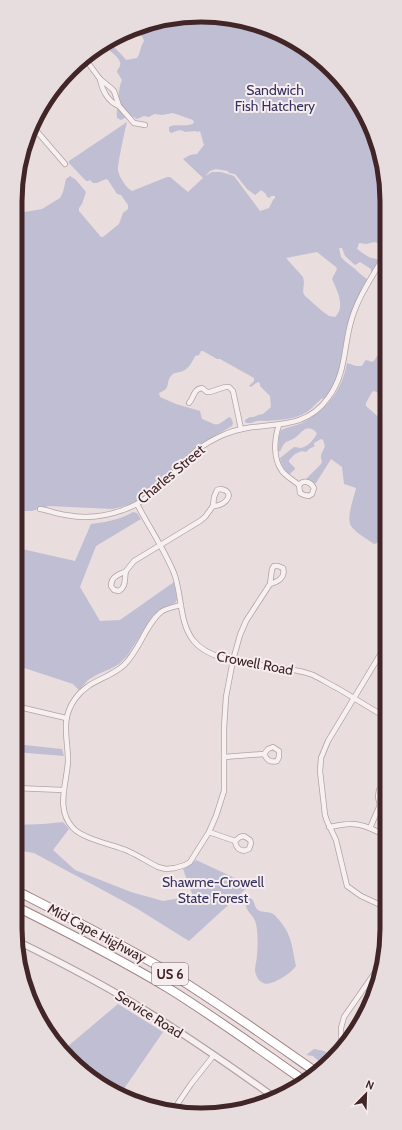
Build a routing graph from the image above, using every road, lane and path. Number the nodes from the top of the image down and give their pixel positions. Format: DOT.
graph roads {
  1 [pos="88,62"];
  2 [pos="100,79"];
  3 [pos="118,106"];
  4 [pos="145,125"];
  5 [pos="36,131"];
  6 [pos="65,164"];
  7 [pos="380,264"];
  8 [pos="189,403"];
  9 [pos="279,425"];
  10 [pos="241,428"];
  11 [pos="299,485"];
  12 [pos="137,504"];
  13 [pos="213,506"];
  14 [pos="40,509"];
  15 [pos="161,545"];
  16 [pos="126,571"];
  17 [pos="270,584"];
  18 [pos="181,604"];
  19 [pos="380,655"];
  20 [pos="233,660"];
  21 [pos="354,698"];
  22 [pos="22,708"];
  23 [pos="380,714"];
  24 [pos="66,718"];
  25 [pos="264,754"];
  26 [pos="224,757"];
  27 [pos="22,788"];
  28 [pos="63,790"];
  29 [pos="380,790"];
  30 [pos="380,805"];
  31 [pos="330,827"];
  32 [pos="370,828"];
  33 [pos="209,832"];
  34 [pos="380,833"];
  35 [pos="235,841"];
  36 [pos="22,894"];
  37 [pos="380,905"];
  38 [pos="22,910"];
  39 [pos="23,944"];
  40 [pos="375,972"];
  41 [pos="341,1041"];
  42 [pos="214,1055"];
  43 [pos="312,1069"];
  44 [pos="300,1078"];
  45 [pos="270,1094"];
  46 [pos="176,1106"];
  1 -- 2 [label="street"];
  2 -- 3 [label="street"];
  2 -- 3 [label="street"];
  3 -- 4 [label="street"];
  5 -- 6 [label="street"];
  7 -- 9 [label="street, Charles Street"];
  8 -- 10 [label="street"];
  9 -- 10 [label="street, Charles Street"];
  9 -- 11 [label="street"];
  10 -- 12 [label="street, Charles Street"];
  12 -- 14 [label="street, Charles Street"];
  12 -- 15 [label="street, Crowell Road"];
  13 -- 15 [label="street"];
  15 -- 16 [label="street"];
  15 -- 18 [label="street, Crowell Road"];
  16 -- 16 [label="street"];
  17 -- 20 [label="street"];
  18 -- 20 [label="street, Crowell Road"];
  18 -- 24 [label="street"];
  19 -- 21 [label="street"];
  20 -- 21 [label="street, Crowell Road"];
  20 -- 26 [label="street"];
  21 -- 23 [label="street, Crowell Road"];
  21 -- 31 [label="street"];
  22 -- 24 [label="street"];
  24 -- 28 [label="street"];
  25 -- 26 [label="street"];
  26 -- 33 [label="street"];
  27 -- 28 [label="street"];
  28 -- 33 [label="street"];
  29 -- 30 [label="street"];
  30 -- 32 [label="street"];
  31 -- 32 [label="street"];
  31 -- 37 [label="street"];
  32 -- 34 [label="street"];
  33 -- 35 [label="street"];
  36 -- 43 [label="highway, Mid Cape Highway / US 6"];
  38 -- 44 [label="highway, Mid Cape Highway / US 6"];
  39 -- 42 [label="street, Service Road"];
  40 -- 41 [label="street"];
  42 -- 45 [label="street, Service Road"];
  42 -- 46 [label="street"];
}
